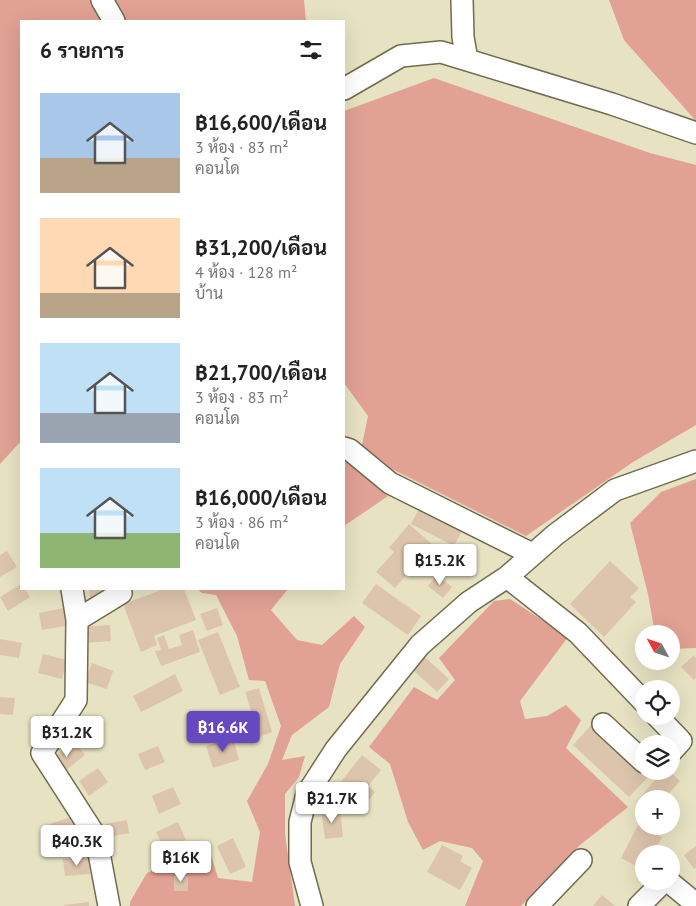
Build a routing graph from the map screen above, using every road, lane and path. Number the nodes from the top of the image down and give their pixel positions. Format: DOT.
graph roads {
  1 [pos="102,0"];
  2 [pos="462,0"];
  3 [pos="113,20"];
  4 [pos="467,60"];
  5 [pos="345,88"];
  6 [pos="696,133"];
  7 [pos="345,448"];
  8 [pos="696,461"];
  9 [pos="532,554"];
  10 [pos="507,577"];
  11 [pos="72,590"];
  12 [pos="120,590"];
  13 [pos="77,620"];
  14 [pos="635,693"];
  15 [pos="603,724"];
  16 [pos="666,725"];
  17 [pos="675,735"];
  18 [pos="635,754"];
  19 [pos="581,860"];
  20 [pos="655,890"];
  21 [pos="679,890"];
  22 [pos="696,904"];
  23 [pos="109,906"];
  24 [pos="312,906"];
  25 [pos="537,906"];
  26 [pos="639,906"];
  1 -- 3 [label="street"];
  2 -- 4 [label="street"];
  4 -- 5 [label="street"];
  4 -- 6 [label="street"];
  7 -- 9 [label="street"];
  8 -- 9 [label="street"];
  9 -- 10 [label="street"];
  10 -- 14 [label="street"];
  10 -- 24 [label="street"];
  11 -- 13 [label="street"];
  12 -- 13 [label="street"];
  13 -- 23 [label="street"];
  15 -- 18 [label="street"];
  16 -- 17 [label="street"];
  19 -- 25 [label="street"];
  20 -- 26 [label="street"];
  21 -- 22 [label="street"];
}
